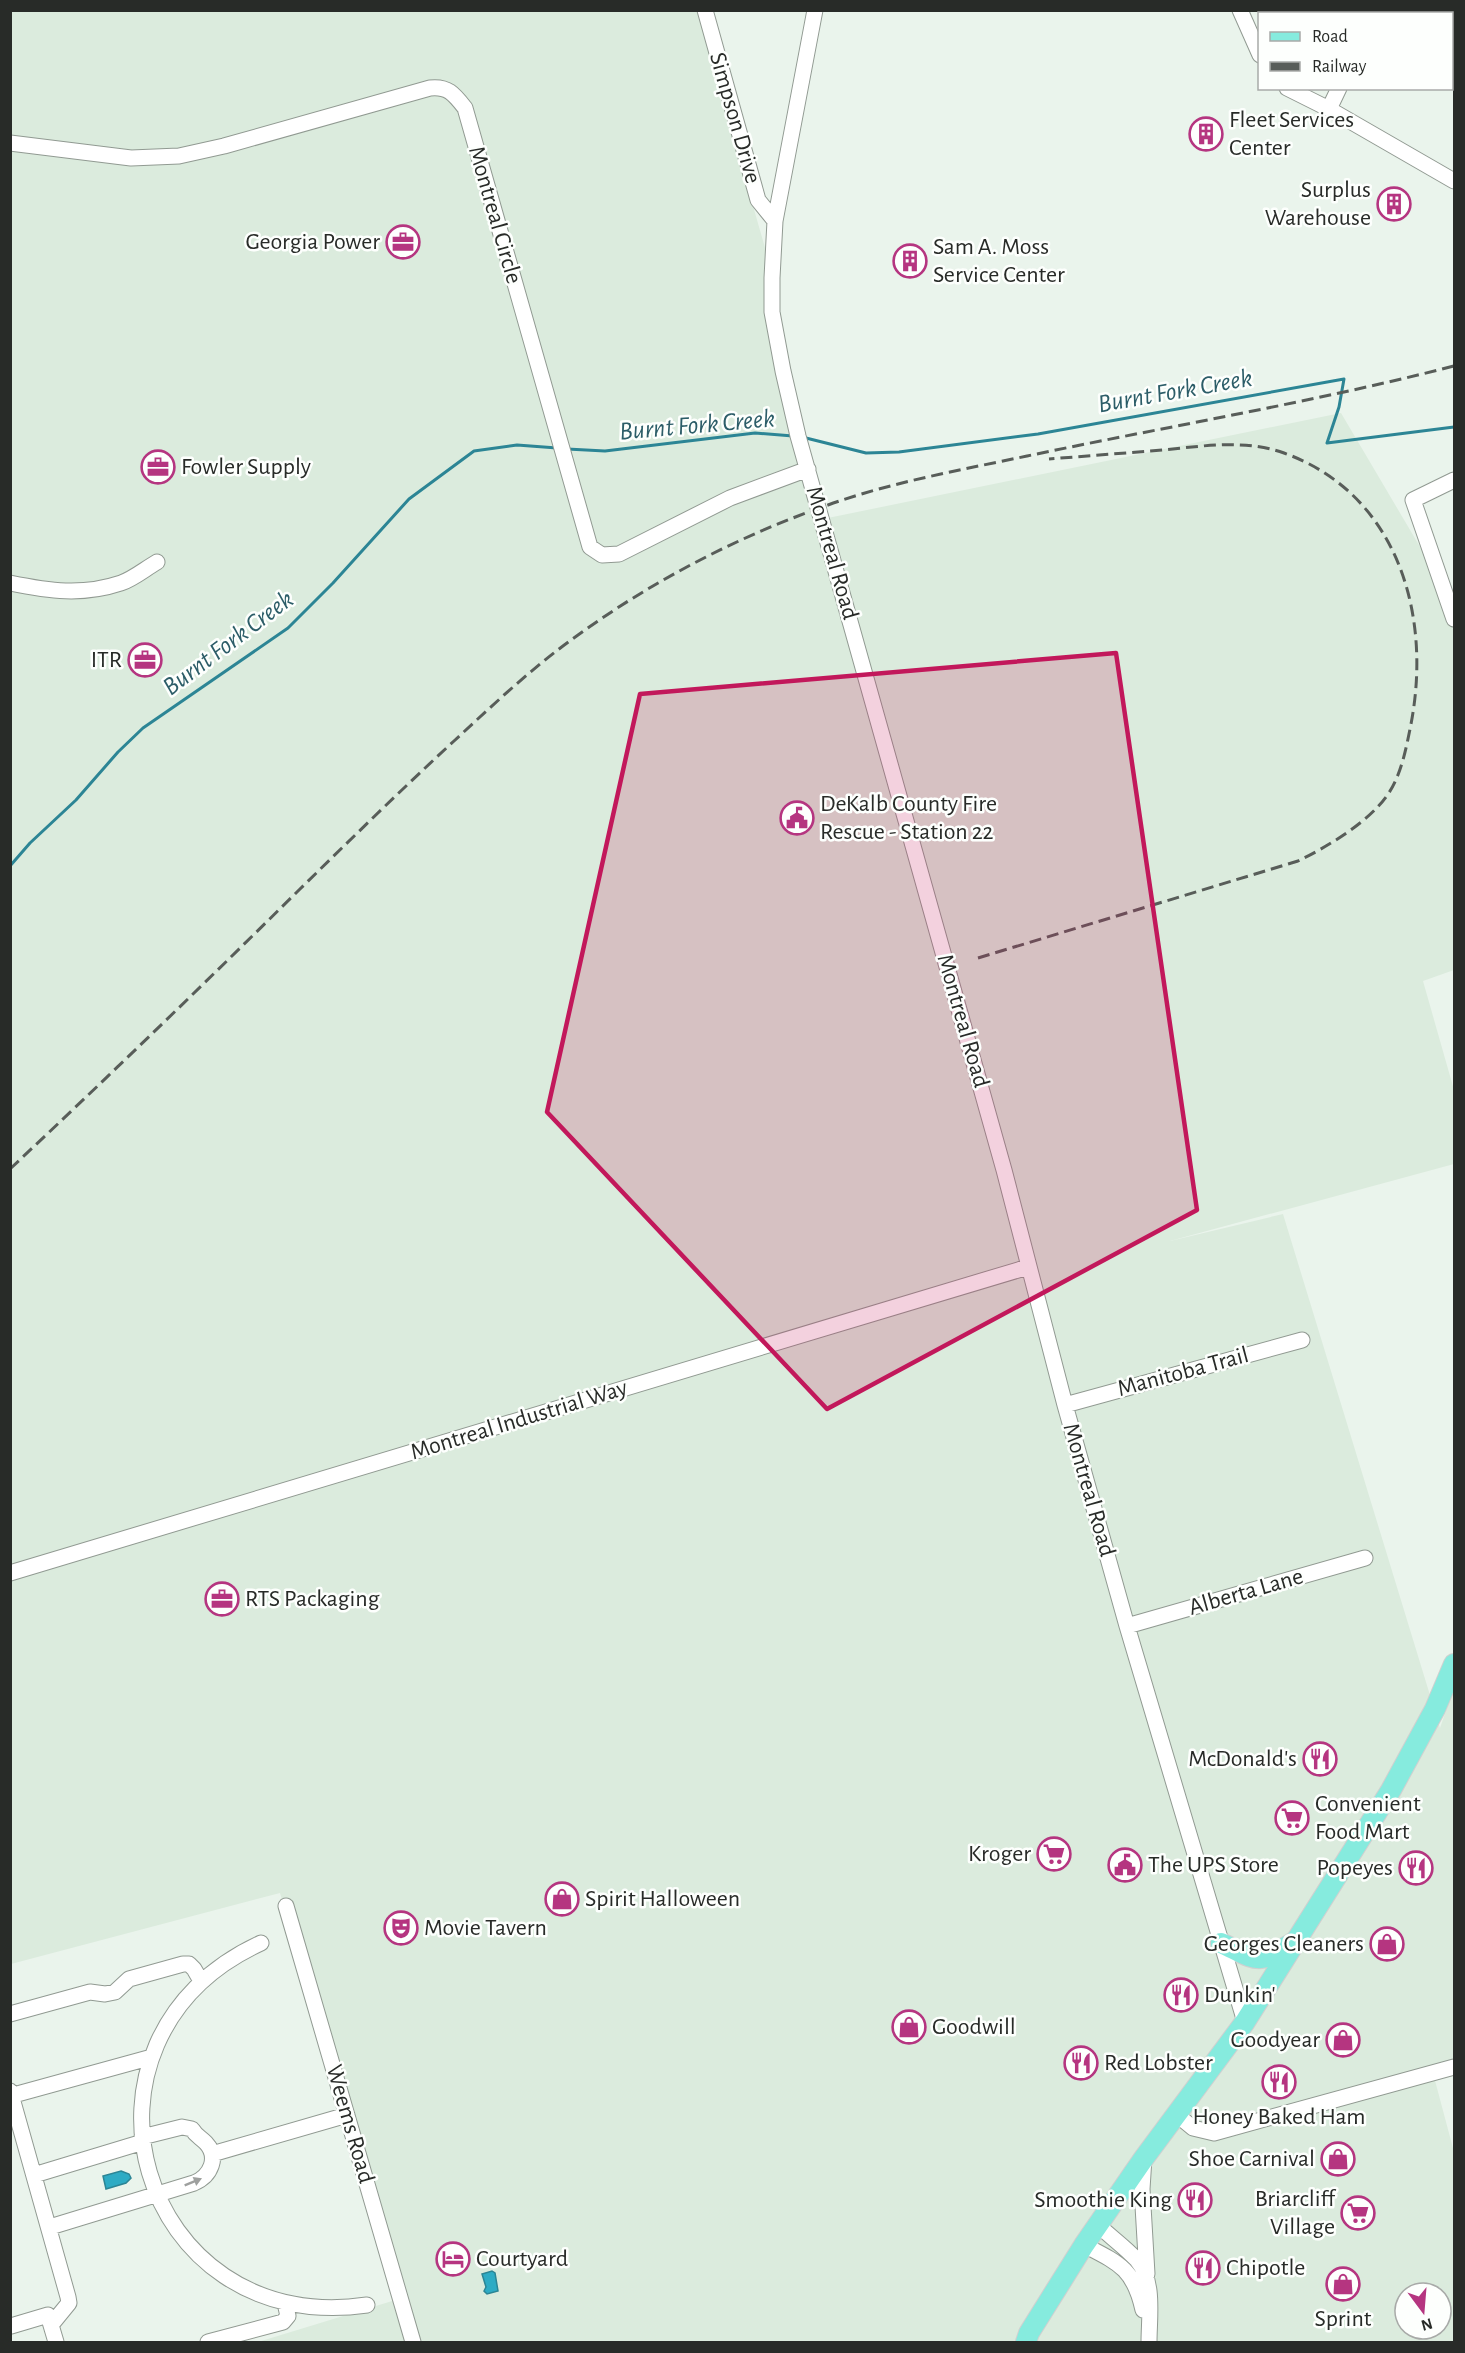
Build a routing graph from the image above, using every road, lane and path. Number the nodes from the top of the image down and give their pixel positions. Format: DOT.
graph roads {
  1 [pos="705,10"];
  2 [pos="815,10"];
  3 [pos="1240,10"];
  4 [pos="1258,50"];
  5 [pos="1291,90"];
  6 [pos="1338,90"];
  7 [pos="1329,109"];
  8 [pos="10,143"];
  9 [pos="1455,182"];
  10 [pos="774,220"];
  11 [pos="808,469"];
  12 [pos="1455,480"];
  13 [pos="157,562"];
  14 [pos="10,583"];
  15 [pos="1455,619"];
  16 [pos="1028,1267"];
  17 [pos="1302,1340"];
  18 [pos="1065,1405"];
  19 [pos="1365,1558"];
  20 [pos="10,1573"];
  21 [pos="1127,1626"];
  22 [pos="1455,1664"];
  23 [pos="286,1906"];
  24 [pos="1296,1940"];
  25 [pos="1221,1942"];
  26 [pos="261,1943"];
  27 [pos="201,1982"];
  28 [pos="10,2014"];
  29 [pos="1245,2022"];
  30 [pos="152,2057"];
  31 [pos="1455,2067"];
  32 [pos="11,2094"];
  33 [pos="1176,2114"];
  34 [pos="347,2115"];
  35 [pos="143,2142"];
  36 [pos="212,2154"];
  37 [pos="1144,2158"];
  38 [pos="34,2175"];
  39 [pos="157,2195"];
  40 [pos="1099,2226"];
  41 [pos="50,2227"];
  42 [pos="1084,2245"];
  43 [pos="1148,2283"];
  44 [pos="285,2303"];
  45 [pos="367,2306"];
  46 [pos="51,2325"];
  47 [pos="11,2326"];
  48 [pos="1024,2339"];
  49 [pos="56,2343"];
  50 [pos="208,2343"];
  51 [pos="413,2343"];
  52 [pos="1149,2343"];
  1 -- 10 [label="street, Simpson Drive"];
  2 -- 10 [label="street, Montreal Road"];
  3 -- 4 [label="street"];
  5 -- 7 [label="street"];
  6 -- 7 [label="street"];
  7 -- 9 [label="street"];
  8 -- 11 [label="street, Montreal Circle"];
  10 -- 11 [label="street, Montreal Road"];
  11 -- 16 [label="street, Montreal Road"];
  12 -- 15 [label="street"];
  13 -- 14 [label="street"];
  16 -- 18 [label="street, Montreal Road"];
  16 -- 20 [label="street, Montreal Industrial Way"];
  17 -- 18 [label="street, Manitoba Trail"];
  18 -- 21 [label="street, Montreal Road"];
  19 -- 21 [label="street, Alberta Lane"];
  21 -- 25 [label="street, Montreal Road"];
  22 -- 24 [label="main road"];
  23 -- 34 [label="street, Weems Road"];
  24 -- 25 [label="main road"];
  24 -- 29 [label="main road"];
  25 -- 29 [label="street, Montreal Road"];
  26 -- 27 [label="street"];
  27 -- 28 [label="street"];
  27 -- 30 [label="street"];
  29 -- 33 [label="main road"];
  30 -- 32 [label="street"];
  30 -- 35 [label="street"];
  31 -- 33 [label="street"];
  32 -- 38 [label="street"];
  33 -- 37 [label="main road"];
  34 -- 36 [label="street"];
  34 -- 51 [label="street, Weems Road"];
  35 -- 36 [label="street"];
  35 -- 38 [label="street"];
  35 -- 39 [label="street"];
  39 -- 36 [label="street, one-way"];
  37 -- 40 [label="main road"];
  37 -- 43 [label="street"];
  38 -- 41 [label="street"];
  39 -- 41 [label="street"];
  39 -- 44 [label="street"];
  40 -- 42 [label="main road"];
  40 -- 43 [label="street"];
  41 -- 46 [label="street"];
  42 -- 48 [label="main road"];
  42 -- 52 [label="street"];
  43 -- 52 [label="street"];
  44 -- 45 [label="street"];
  44 -- 50 [label="street"];
  46 -- 47 [label="street"];
  46 -- 49 [label="street"];
}
